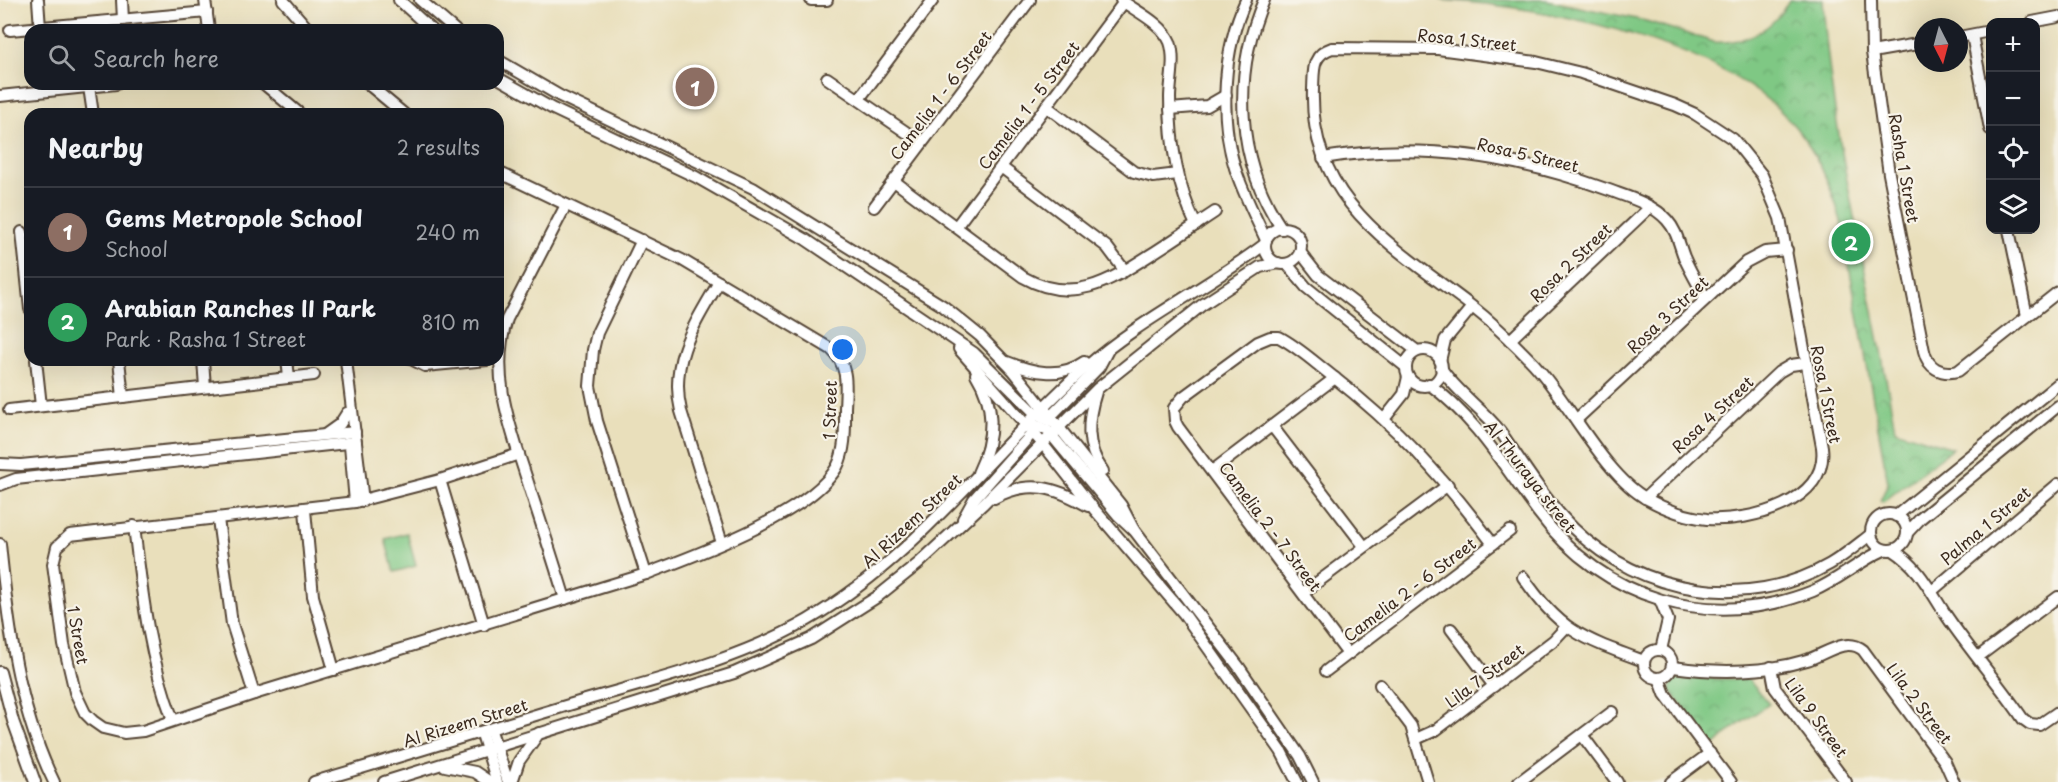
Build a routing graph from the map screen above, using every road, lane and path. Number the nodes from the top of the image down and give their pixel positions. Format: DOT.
graph roads {
  1 [pos="38,0"];
  2 [pos="122,0"];
  3 [pos="206,0"];
  4 [pos="283,0"];
  5 [pos="399,0"];
  6 [pos="420,0"];
  7 [pos="811,0"];
  8 [pos="827,0"];
  9 [pos="933,0"];
  10 [pos="1030,0"];
  11 [pos="1246,0"];
  12 [pos="1263,0"];
  13 [pos="1871,0"];
  14 [pos="1122,1"];
  15 [pos="207,12"];
  16 [pos="2058,17"];
  17 [pos="123,20"];
  18 [pos="2040,20"];
  19 [pos="40,24"];
  20 [pos="82,24"];
  21 [pos="208,24"];
  22 [pos="304,24"];
  23 [pos="425,24"];
  24 [pos="448,24"];
  25 [pos="24,29"];
  26 [pos="10,30"];
  27 [pos="1986,32"];
  28 [pos="1972,35"];
  29 [pos="1968,36"];
  30 [pos="1914,45"];
  31 [pos="1872,52"];
  32 [pos="504,63"];
  33 [pos="827,78"];
  34 [pos="504,81"];
  35 [pos="59,90"];
  36 [pos="89,90"];
  37 [pos="271,90"];
  38 [pos="375,90"];
  39 [pos="1226,95"];
  40 [pos="0,96"];
  41 [pos="859,99"];
  42 [pos="1046,106"];
  43 [pos="92,108"];
  44 [pos="293,108"];
  45 [pos="397,108"];
  46 [pos="1200,108"];
  47 [pos="1170,109"];
  48 [pos="1227,122"];
  49 [pos="1989,126"];
  50 [pos="922,143"];
  51 [pos="1323,158"];
  52 [pos="1001,167"];
  53 [pos="1178,174"];
  54 [pos="504,175"];
  55 [pos="894,181"];
  56 [pos="566,205"];
  57 [pos="874,207"];
  58 [pos="1650,207"];
  59 [pos="1215,212"];
  60 [pos="1196,225"];
  61 [pos="956,227"];
  62 [pos="1282,229"];
  63 [pos="22,232"];
  64 [pos="2010,234"];
  65 [pos="642,240"];
  66 [pos="1266,242"];
  67 [pos="1787,249"];
  68 [pos="24,251"];
  69 [pos="1300,252"];
  70 [pos="1282,263"];
  71 [pos="1125,271"];
  72 [pos="1216,278"];
  73 [pos="718,282"];
  74 [pos="1224,291"];
  75 [pos="1194,292"];
  76 [pos="2058,292"];
  77 [pos="1706,297"];
  78 [pos="1202,305"];
  79 [pos="1472,307"];
  80 [pos="2027,316"];
  81 [pos="504,328"];
  82 [pos="951,340"];
  83 [pos="1446,340"];
  84 [pos="1510,340"];
  85 [pos="1108,350"];
  86 [pos="1421,351"];
  87 [pos="1004,361"];
  88 [pos="1805,363"];
  89 [pos="1441,365"];
  90 [pos="37,366"];
  91 [pos="120,366"];
  92 [pos="203,366"];
  93 [pos="288,366"];
  94 [pos="344,366"];
  95 [pos="346,366"];
  96 [pos="500,366"];
  97 [pos="1407,372"];
  98 [pos="314,375"];
  99 [pos="289,377"];
  100 [pos="1335,378"];
  101 [pos="2058,384"];
  102 [pos="1425,385"];
  103 [pos="205,387"];
  104 [pos="1097,388"];
  105 [pos="1404,394"];
  106 [pos="123,397"];
  107 [pos="41,406"];
  108 [pos="2058,406"];
  109 [pos="9,410"];
  110 [pos="347,413"];
  111 [pos="1385,418"];
  112 [pos="1577,419"];
  113 [pos="1041,422"];
  114 [pos="1059,425"];
  115 [pos="1272,426"];
  116 [pos="323,435"];
  117 [pos="352,438"];
  118 [pos="1042,443"];
  119 [pos="318,448"];
  120 [pos="519,454"];
  121 [pos="351,462"];
  122 [pos="0,464"];
  123 [pos="0,470"];
  124 [pos="1212,471"];
  125 [pos="440,480"];
  126 [pos="975,480"];
  127 [pos="2058,484"];
  128 [pos="0,485"];
  129 [pos="1448,485"];
  130 [pos="1645,498"];
  131 [pos="359,502"];
  132 [pos="984,503"];
  133 [pos="1094,509"];
  134 [pos="304,510"];
  135 [pos="1896,516"];
  136 [pos="218,519"];
  137 [pos="960,525"];
  138 [pos="134,526"];
  139 [pos="1134,531"];
  140 [pos="1510,531"];
  141 [pos="1870,535"];
  142 [pos="1906,537"];
  143 [pos="722,543"];
  144 [pos="0,544"];
  145 [pos="1492,544"];
  146 [pos="1364,546"];
  147 [pos="1889,550"];
  148 [pos="1910,562"];
  149 [pos="1,563"];
  150 [pos="646,574"];
  151 [pos="1523,577"];
  152 [pos="1933,590"];
  153 [pos="1303,593"];
  154 [pos="2058,597"];
  155 [pos="565,599"];
  156 [pos="1660,600"];
  157 [pos="3,602"];
  158 [pos="1684,605"];
  159 [pos="1668,620"];
  160 [pos="484,625"];
  161 [pos="1566,627"];
  162 [pos="1451,629"];
  163 [pos="1661,650"];
  164 [pos="1348,654"];
  165 [pos="1978,657"];
  166 [pos="1644,661"];
  167 [pos="1672,667"];
  168 [pos="1771,668"];
  169 [pos="334,670"];
  170 [pos="1326,671"];
  171 [pos="0,672"];
  172 [pos="1659,678"];
  173 [pos="1380,685"];
  174 [pos="1494,686"];
  175 [pos="254,694"];
  176 [pos="1612,712"];
  177 [pos="2058,712"];
  178 [pos="173,720"];
  179 [pos="486,732"];
  180 [pos="539,733"];
  181 [pos="1582,735"];
  182 [pos="1416,739"];
  183 [pos="492,748"];
  184 [pos="1710,753"];
  185 [pos="438,765"];
  186 [pos="1948,766"];
  187 [pos="30,768"];
  188 [pos="51,781"];
  189 [pos="29,782"];
  190 [pos="36,782"];
  191 [pos="314,782"];
  192 [pos="384,782"];
  193 [pos="490,782"];
  194 [pos="497,782"];
  195 [pos="510,782"];
  196 [pos="1297,782"];
  197 [pos="1313,782"];
  198 [pos="1428,782"];
  199 [pos="1519,782"];
  200 [pos="1617,782"];
  201 [pos="1671,782"];
  202 [pos="1731,782"];
  203 [pos="1846,782"];
  204 [pos="1953,782"];
  205 [pos="1960,782"];
  1 -- 19 [label="street"];
  2 -- 17 [label="street"];
  3 -- 15 [label="street"];
  4 -- 22 [label="street"];
  5 -- 23 [label="street"];
  6 -- 24 [label="street"];
  7 -- 8 [label="street"];
  9 -- 41 [label="street"];
  10 -- 50 [label="street, Camelia 1 - 6 Street"];
  11 -- 39 [label="street"];
  12 -- 62 [label="street"];
  13 -- 31 [label="street, Rasha 1 Street"];
  14 -- 42 [label="street, Camelia 1 - 5 Street"];
  14 -- 47 [label="street"];
  15 -- 17 [label="street"];
  15 -- 21 [label="street"];
  16 -- 18 [label="street"];
  17 -- 20 [label="street"];
  25 -- 26 [label="street"];
  27 -- 28 [label="street"];
  28 -- 29 [label="street"];
  28 -- 49 [label="street"];
  30 -- 31 [label="street"];
  31 -- 80 [label="street, Rasha 1 Street"];
  32 -- 87 [label="street"];
  33 -- 41 [label="street"];
  34 -- 82 [label="street"];
  35 -- 40 [label="street"];
  36 -- 43 [label="street"];
  37 -- 44 [label="street"];
  38 -- 45 [label="street"];
  39 -- 46 [label="street"];
  39 -- 48 [label="street"];
  41 -- 50 [label="street"];
  42 -- 52 [label="street, Camelia 1 - 5 Street"];
  42 -- 53 [label="street"];
  46 -- 47 [label="street"];
  46 -- 48 [label="street"];
  47 -- 53 [label="street"];
  48 -- 66 [label="street"];
  50 -- 55 [label="street, Camelia 1 - 6 Street"];
  51 -- 58 [label="street, Rosa 5 Street"];
  51 -- 67 [label="street, Rosa 1 Street"];
  51 -- 79 [label="street, Rosa 1 Street"];
  52 -- 61 [label="street, Camelia 1 - 5 Street"];
  52 -- 71 [label="street"];
  53 -- 60 [label="street"];
  54 -- 56 [label="street, 1 Street"];
  55 -- 57 [label="street, Camelia 1 - 6 Street"];
  55 -- 61 [label="street"];
  56 -- 65 [label="street, 1 Street"];
  56 -- 81 [label="street"];
  58 -- 77 [label="street, Rosa 5 Street"];
  58 -- 84 [label="street, Rosa 2 Street"];
  59 -- 60 [label="street"];
  60 -- 71 [label="street"];
  61 -- 71 [label="street"];
  62 -- 66 [label="street"];
  62 -- 69 [label="street"];
  63 -- 68 [label="street"];
  64 -- 80 [label="street"];
  65 -- 73 [label="street, 1 Street"];
  65 -- 150 [label="street"];
  66 -- 70 [label="street"];
  66 -- 72 [label="street"];
  67 -- 77 [label="street, Rosa 3 Street"];
  67 -- 88 [label="street, Rosa 1 Street"];
  69 -- 70 [label="street"];
  69 -- 86 [label="street"];
  70 -- 74 [label="street"];
  70 -- 97 [label="street"];
  72 -- 74 [label="street"];
  72 -- 75 [label="street"];
  73 -- 143 [label="street"];
  73 -- 143 [label="street, 1 Street"];
  74 -- 78 [label="street"];
  75 -- 78 [label="street"];
  75 -- 85 [label="street"];
  76 -- 80 [label="street, Rasha 1 Street"];
  77 -- 112 [label="street, Rosa 3 Street"];
  78 -- 104 [label="street"];
  79 -- 83 [label="street"];
  79 -- 84 [label="street, Rosa 1 Street"];
  82 -- 113 [label="street"];
  82 -- 126 [label="street"];
  83 -- 86 [label="street"];
  83 -- 89 [label="street"];
  84 -- 112 [label="street, Rosa 1 Street"];
  85 -- 87 [label="street"];
  85 -- 113 [label="street"];
  86 -- 89 [label="street"];
  86 -- 97 [label="street"];
  87 -- 113 [label="street"];
  88 -- 130 [label="street, Rosa 4 Street"];
  88 -- 130 [label="street, Rosa 1 Street"];
  89 -- 102 [label="street"];
  89 -- 141 [label="street, Al Thuraya street"];
  90 -- 107 [label="street"];
  91 -- 106 [label="street"];
  92 -- 103 [label="street"];
  93 -- 99 [label="street"];
  94 -- 110 [label="street"];
  95 -- 117 [label="street"];
  96 -- 120 [label="street"];
  97 -- 102 [label="street"];
  97 -- 105 [label="street"];
  98 -- 99 [label="street"];
  99 -- 103 [label="street"];
  100 -- 111 [label="street"];
  100 -- 115 [label="street"];
  100 -- 124 [label="street, Camelia 2 - 7 Street"];
  101 -- 135 [label="street"];
  102 -- 105 [label="street"];
  102 -- 156 [label="street, Al Thuraya street"];
  103 -- 106 [label="street"];
  104 -- 114 [label="street"];
  104 -- 139 [label="street"];
  105 -- 111 [label="street"];
  106 -- 107 [label="street"];
  107 -- 109 [label="street"];
  108 -- 142 [label="street"];
  110 -- 116 [label="street"];
  110 -- 117 [label="street"];
  111 -- 129 [label="street"];
  112 -- 130 [label="street, Rosa 1 Street"];
  113 -- 114 [label="street"];
  113 -- 118 [label="street"];
  113 -- 126 [label="street, Al Rizeem Street"];
  113 -- 137 [label="street"];
  113 -- 139 [label="street"];
  114 -- 139 [label="street"];
  115 -- 124 [label="street"];
  115 -- 146 [label="street"];
  116 -- 117 [label="street"];
  116 -- 122 [label="street"];
  117 -- 119 [label="street"];
  117 -- 121 [label="street"];
  117 -- 131 [label="street"];
  118 -- 132 [label="street, Al Rizeem Street"];
  118 -- 133 [label="street"];
  119 -- 121 [label="street"];
  119 -- 128 [label="street"];
  120 -- 125 [label="street, 1 Street"];
  120 -- 155 [label="street"];
  121 -- 131 [label="street"];
  123 -- 128 [label="street"];
  124 -- 153 [label="street, Camelia 2 - 7 Street"];
  125 -- 131 [label="street, 1 Street"];
  125 -- 160 [label="street"];
  126 -- 179 [label="street, Al Rizeem Street"];
  127 -- 152 [label="street, Palma 1 Street"];
  129 -- 145 [label="street"];
  129 -- 146 [label="street"];
  131 -- 134 [label="street, 1 Street"];
  132 -- 133 [label="street"];
  132 -- 137 [label="street, Al Rizeem Street"];
  133 -- 196 [label="street"];
  134 -- 136 [label="street, 1 Street"];
  134 -- 169 [label="street"];
  135 -- 141 [label="street"];
  135 -- 142 [label="street"];
  136 -- 138 [label="street, 1 Street"];
  136 -- 175 [label="street"];
  137 -- 180 [label="street, Al Rizeem Street"];
  138 -- 178 [label="street"];
  138 -- 178 [label="street, 1 Street"];
  139 -- 197 [label="street"];
  140 -- 145 [label="street, Camelia 2 - 6 Street"];
  141 -- 147 [label="street"];
  142 -- 147 [label="street"];
  142 -- 148 [label="street"];
  143 -- 150 [label="street, 1 Street"];
  144 -- 149 [label="street"];
  145 -- 164 [label="street, Camelia 2 - 6 Street"];
  146 -- 153 [label="street"];
  147 -- 148 [label="street"];
  147 -- 158 [label="street, Al Thuraya street"];
  148 -- 152 [label="street, Palma 1 Street"];
  149 -- 157 [label="street"];
  150 -- 155 [label="street, 1 Street"];
  151 -- 161 [label="street"];
  152 -- 165 [label="street, Palma 1 Street"];
  153 -- 164 [label="street, Camelia 2 - 7 Street"];
  154 -- 165 [label="street"];
  155 -- 160 [label="street, 1 Street"];
  156 -- 158 [label="street, Al Thuraya street"];
  156 -- 159 [label="street"];
  157 -- 188 [label="street"];
  158 -- 159 [label="street"];
  159 -- 163 [label="street"];
  160 -- 169 [label="street, 1 Street"];
  161 -- 166 [label="street"];
  161 -- 174 [label="street, Lila 7 Street"];
  162 -- 174 [label="street"];
  163 -- 166 [label="street"];
  163 -- 167 [label="street"];
  164 -- 170 [label="street, Camelia 2 - 6 Street"];
  165 -- 177 [label="street, Palma 1 Street"];
  166 -- 172 [label="street"];
  167 -- 168 [label="street, Lila 2 Street"];
  167 -- 172 [label="street"];
  168 -- 186 [label="street, Lila 2 Street"];
  168 -- 203 [label="street, Lila 9 Street"];
  169 -- 175 [label="street, 1 Street"];
  171 -- 187 [label="street"];
  172 -- 184 [label="street"];
  173 -- 182 [label="street"];
  174 -- 182 [label="street, Lila 7 Street"];
  175 -- 178 [label="street, 1 Street"];
  176 -- 181 [label="street"];
  179 -- 183 [label="street"];
  179 -- 191 [label="street, Al Rizeem Street"];
  180 -- 183 [label="street, Al Rizeem Street"];
  180 -- 195 [label="street"];
  181 -- 199 [label="street"];
  181 -- 200 [label="street"];
  182 -- 198 [label="street"];
  183 -- 185 [label="street, Al Rizeem Street"];
  183 -- 194 [label="street"];
  183 -- 195 [label="street"];
  184 -- 201 [label="street"];
  184 -- 202 [label="street"];
  185 -- 192 [label="street, Al Rizeem Street"];
  185 -- 193 [label="street"];
  186 -- 204 [label="street, Lila 2 Street"];
  186 -- 205 [label="street, Lila 2 Street"];
  187 -- 188 [label="street"];
  187 -- 189 [label="street"];
  187 -- 190 [label="street"];
}
